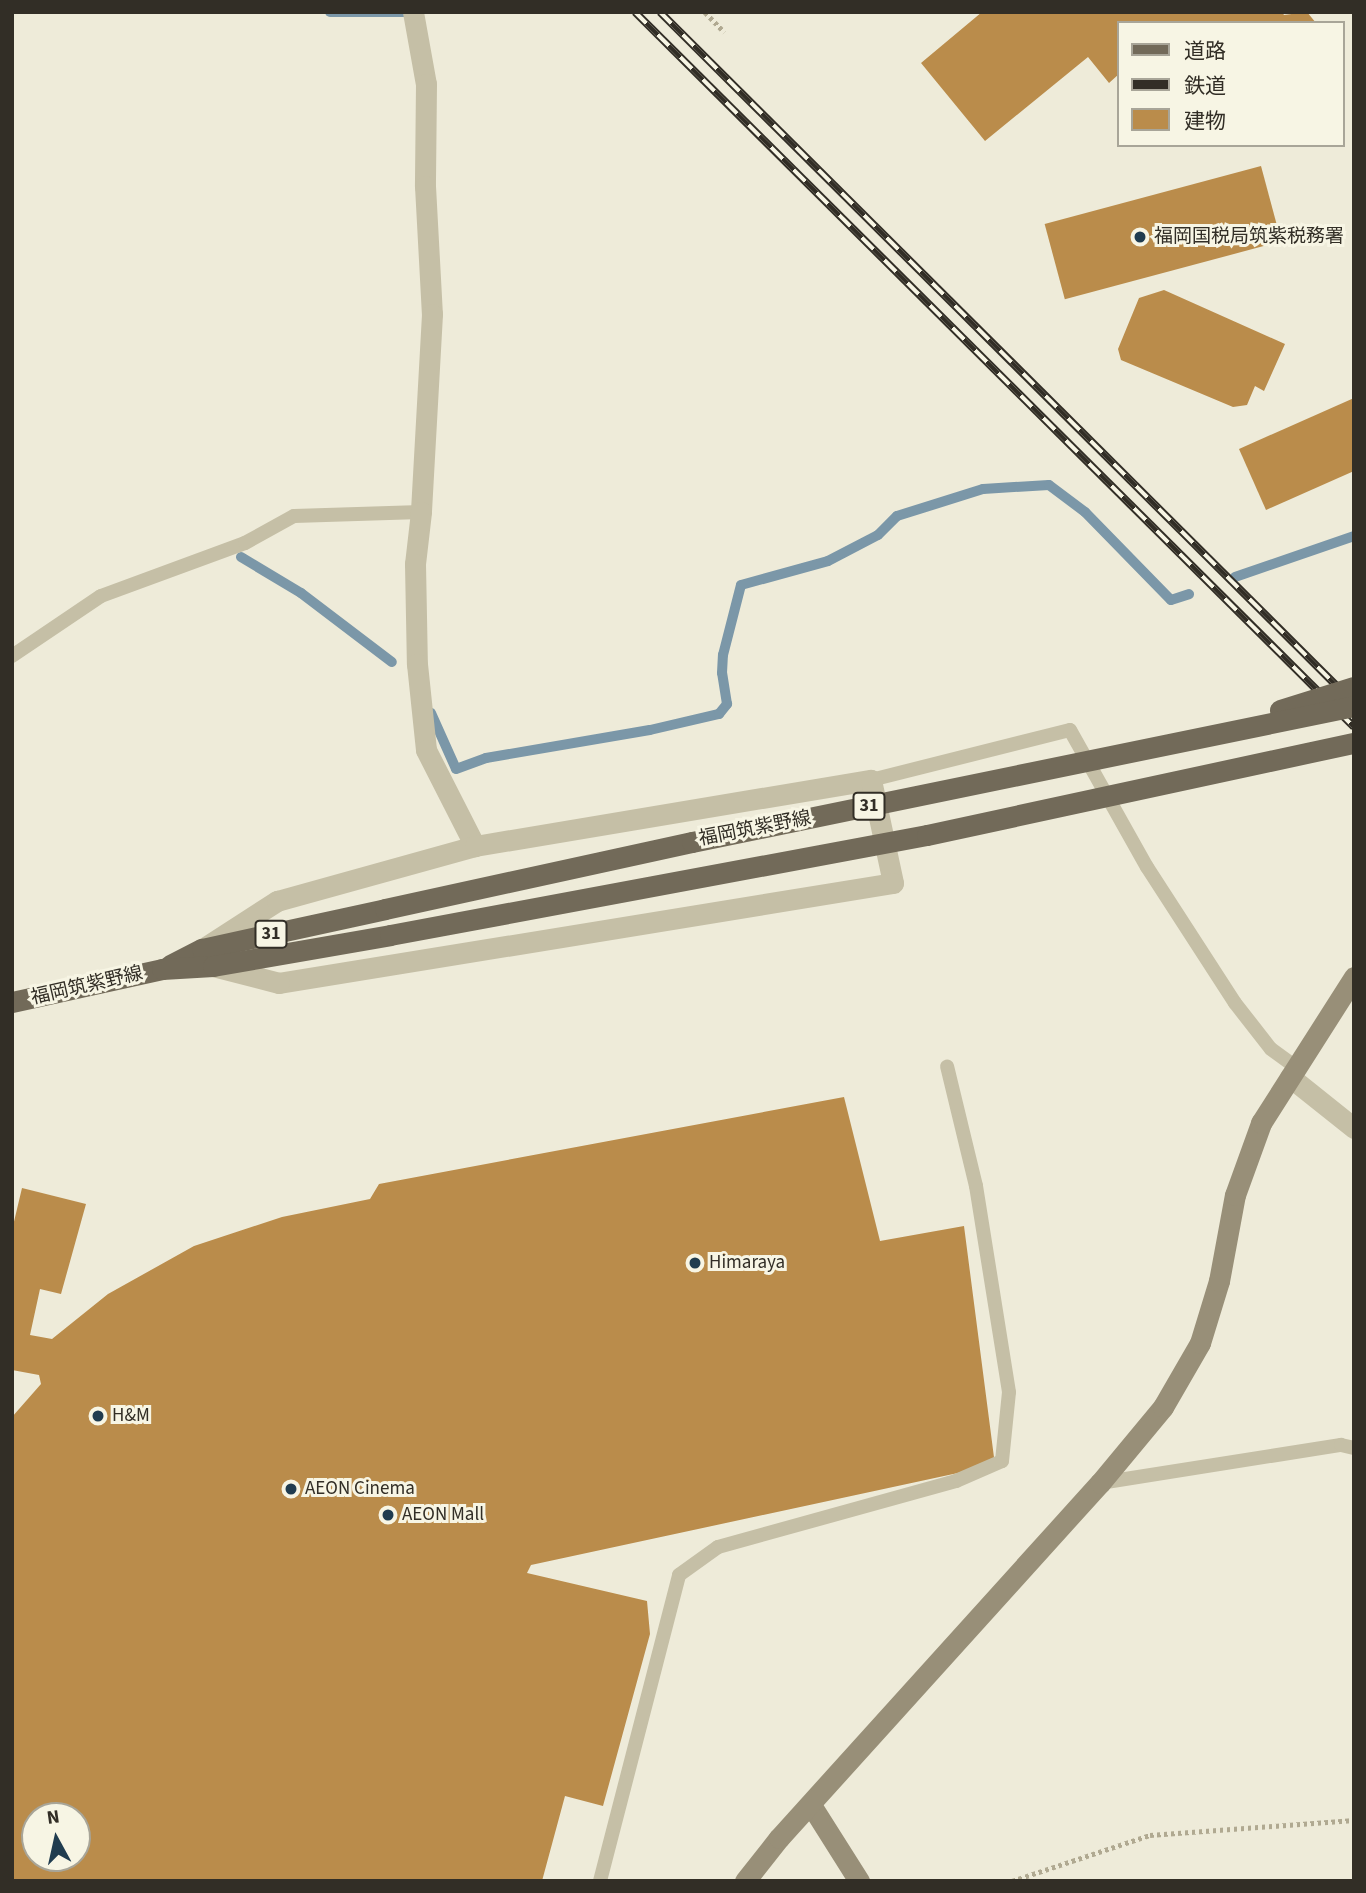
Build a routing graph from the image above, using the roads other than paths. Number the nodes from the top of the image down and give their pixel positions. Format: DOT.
graph roads {
  1 [pos="414,12"];
  2 [pos="421,512"];
  3 [pos="12,656"];
  4 [pos="1354,687"];
  5 [pos="1354,706"];
  6 [pos="1354,746"];
  7 [pos="1162,748"];
  8 [pos="871,780"];
  9 [pos="475,846"];
  10 [pos="207,958"];
  11 [pos="1352,981"];
  12 [pos="12,1002"];
  13 [pos="947,1066"];
  14 [pos="1293,1072"];
  15 [pos="1354,1128"];
  16 [pos="1354,1448"];
  17 [pos="1100,1483"];
  18 [pos="811,1805"];
  19 [pos="600,1881"];
  20 [pos="745,1881"];
  21 [pos="859,1881"];
  1 -- 2 [label="street"];
  2 -- 3 [label="lane"];
  2 -- 9 [label="street"];
  4 -- 7 [label="main road, bridge"];
  5 -- 7 [label="main road, 福岡筑紫野線 / 31, bridge"];
  6 -- 10 [label="main road, 福岡筑紫野線 / 31, bridge"];
  7 -- 10 [label="main road, 福岡筑紫野線 / 31, bridge"];
  8 -- 9 [label="street"];
  8 -- 10 [label="street"];
  8 -- 14 [label="lane"];
  9 -- 10 [label="street"];
  10 -- 12 [label="main road, 福岡筑紫野線 / 31"];
  11 -- 14 [label="street"];
  13 -- 19 [label="lane"];
  14 -- 15 [label="street"];
  14 -- 17 [label="street"];
  16 -- 17 [label="lane"];
  17 -- 18 [label="street"];
  18 -- 20 [label="street"];
  18 -- 21 [label="street"];
}
